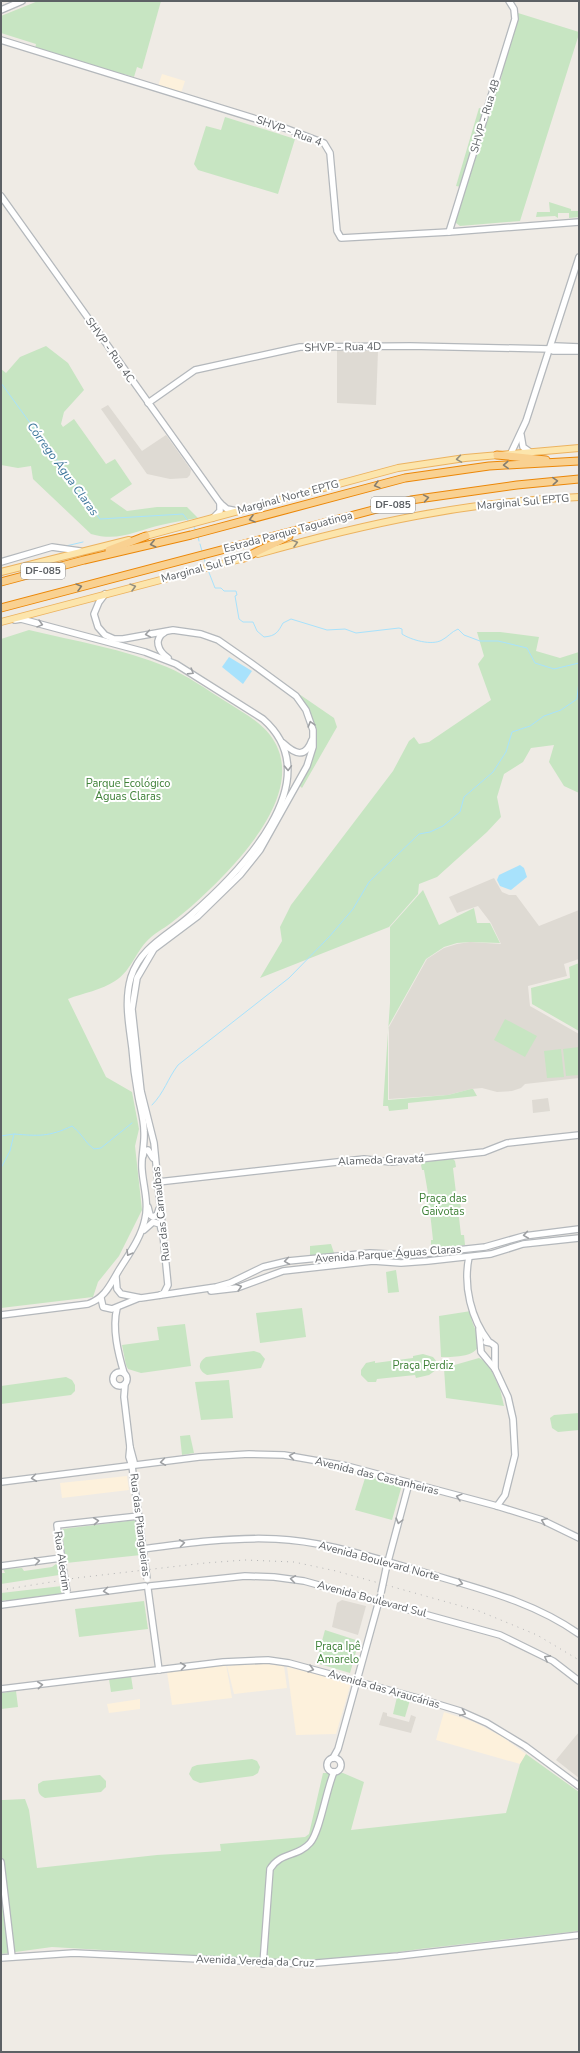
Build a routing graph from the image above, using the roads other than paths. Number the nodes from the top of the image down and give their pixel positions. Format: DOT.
graph roads {
  1 [pos="22,1"];
  2 [pos="509,1"];
  3 [pos="1,10"];
  4 [pos="1,40"];
  5 [pos="1,196"];
  6 [pos="579,222"];
  7 [pos="449,232"];
  8 [pos="579,257"];
  9 [pos="579,346"];
  10 [pos="551,349"];
  11 [pos="579,351"];
  12 [pos="148,403"];
  13 [pos="522,431"];
  14 [pos="579,448"];
  15 [pos="530,452"];
  16 [pos="511,453"];
  17 [pos="498,455"];
  18 [pos="576,461"];
  19 [pos="579,479"];
  20 [pos="579,497"];
  21 [pos="220,503"];
  22 [pos="237,510"];
  23 [pos="213,518"];
  24 [pos="300,530"];
  25 [pos="146,536"];
  26 [pos="81,552"];
  27 [pos="244,558"];
  28 [pos="84,560"];
  29 [pos="1,562"];
  30 [pos="1,572"];
  31 [pos="1,582"];
  32 [pos="105,594"];
  33 [pos="1,608"];
  34 [pos="2,622"];
  35 [pos="173,630"];
  36 [pos="176,664"];
  37 [pos="313,738"];
  38 [pos="281,742"];
  39 [pos="579,1135"];
  40 [pos="155,1166"];
  41 [pos="142,1167"];
  42 [pos="158,1182"];
  43 [pos="146,1195"];
  44 [pos="160,1203"];
  45 [pos="579,1229"];
  46 [pos="539,1234"];
  47 [pos="163,1235"];
  48 [pos="138,1238"];
  49 [pos="579,1238"];
  50 [pos="540,1242"];
  51 [pos="469,1257"];
  52 [pos="461,1258"];
  53 [pos="307,1259"];
  54 [pos="467,1267"];
  55 [pos="308,1268"];
  56 [pos="116,1276"];
  57 [pos="168,1285"];
  58 [pos="201,1290"];
  59 [pos="183,1293"];
  60 [pos="160,1295"];
  61 [pos="101,1298"];
  62 [pos="141,1298"];
  63 [pos="88,1304"];
  64 [pos="105,1308"];
  65 [pos="117,1308"];
  66 [pos="1,1315"];
  67 [pos="114,1323"];
  68 [pos="479,1329"];
  69 [pos="489,1342"];
  70 [pos="481,1346"];
  71 [pos="495,1353"];
  72 [pos="487,1357"];
  73 [pos="120,1361"];
  74 [pos="495,1369"];
  75 [pos="124,1373"];
  76 [pos="116,1374"];
  77 [pos="125,1384"];
  78 [pos="117,1385"];
  79 [pos="124,1397"];
  80 [pos="132,1466"];
  81 [pos="1,1482"];
  82 [pos="409,1483"];
  83 [pos="505,1495"];
  84 [pos="497,1506"];
  85 [pos="507,1509"];
  86 [pos="139,1516"];
  87 [pos="579,1538"];
  88 [pos="143,1549"];
  89 [pos="61,1558"];
  90 [pos="388,1562"];
  91 [pos="1,1566"];
  92 [pos="147,1585"];
  93 [pos="67,1594"];
  94 [pos="379,1600"];
  95 [pos="1,1605"];
  96 [pos="579,1634"];
  97 [pos="158,1670"];
  98 [pos="578,1678"];
  99 [pos="356,1681"];
  100 [pos="1,1689"];
  101 [pos="338,1749"];
  102 [pos="333,1758"];
  103 [pos="339,1760"];
  104 [pos="332,1772"];
  105 [pos="579,1786"];
  106 [pos="1,1862"];
  107 [pos="579,1935"];
  108 [pos="12,1957"];
  109 [pos="1,1958"];
  110 [pos="263,1959"];
  111 [pos="254,1963"];
  1 -- 3 [label="street"];
  2 -- 7 [label="street, SHVP - Rua 4B"];
  4 -- 7 [label="street, SHVP - Rua 4"];
  5 -- 12 [label="street, SHVP - Rua 4C"];
  6 -- 7 [label="street, SHVP - Rua 4"];
  8 -- 10 [label="street"];
  9 -- 10 [label="street"];
  10 -- 11 [label="street"];
  10 -- 12 [label="street, SHVP - Rua 4D"];
  10 -- 13 [label="street"];
  12 -- 21 [label="street, SHVP - Rua 4C"];
  13 -- 15 [label="street"];
  13 -- 16 [label="street"];
  14 -- 15 [label="main road, Marginal Norte EPTG"];
  15 -- 16 [label="main road, Marginal Norte EPTG"];
  16 -- 17 [label="main road, Marginal Norte EPTG"];
  17 -- 18 [label="highway"];
  17 -- 22 [label="main road, Marginal Norte EPTG, one-way"];
  18 -- 28 [label="highway, Estrada Parque Taguatinga / DF-085, one-way"];
  24 -- 19 [label="highway, Estrada Parque Taguatinga / DF-085, one-way"];
  27 -- 20 [label="main road, Marginal Sul EPTG, one-way"];
  21 -- 22 [label="street"];
  21 -- 23 [label="street"];
  22 -- 23 [label="main road, Marginal Norte EPTG"];
  23 -- 25 [label="main road, Marginal Norte EPTG"];
  24 -- 27 [label="highway"];
  33 -- 24 [label="highway, Estrada Parque Taguatinga / DF-085, one-way"];
  25 -- 26 [label="main road, Marginal Norte EPTG"];
  25 -- 28 [label="highway"];
  26 -- 29 [label="street"];
  26 -- 30 [label="main road, Marginal Norte EPTG"];
  32 -- 27 [label="main road, Marginal Sul EPTG, one-way"];
  28 -- 31 [label="highway, Estrada Parque Taguatinga / DF-085"];
  32 -- 34 [label="main road, Marginal Sul EPTG"];
  35 -- 32 [label="street, one-way"];
  34 -- 36 [label="street, one-way"];
  35 -- 36 [label="street"];
  37 -- 35 [label="street, one-way"];
  36 -- 38 [label="street, one-way"];
  37 -- 38 [label="street"];
  37 -- 40 [label="street, Rua das Carnaúbas"];
  38 -- 41 [label="street, Rua das Carnaúbas, one-way"];
  39 -- 42 [label="street, Alameda Gravatá"];
  40 -- 41 [label="street"];
  40 -- 42 [label="street, Rua das Carnaúbas"];
  41 -- 43 [label="street, Rua das Carnaúbas"];
  42 -- 44 [label="street, Rua das Carnaúbas"];
  43 -- 44 [label="street"];
  43 -- 48 [label="street, Rua das Carnaúbas"];
  44 -- 47 [label="street, Rua das Carnaúbas"];
  45 -- 46 [label="street, Avenida Parque Águas Claras"];
  46 -- 50 [label="street"];
  46 -- 53 [label="street, Avenida Parque Águas Claras, one-way"];
  47 -- 48 [label="street"];
  47 -- 57 [label="street, Rua das Carnaúbas"];
  48 -- 56 [label="street, Rua das Carnaúbas, one-way"];
  49 -- 50 [label="street, Avenida Parque Águas Claras"];
  50 -- 51 [label="street, Avenida Parque Águas Claras"];
  51 -- 52 [label="street, Avenida Parque Águas Claras"];
  51 -- 54 [label="street"];
  52 -- 54 [label="street"];
  52 -- 55 [label="street, Avenida Parque Águas Claras"];
  53 -- 55 [label="street"];
  53 -- 58 [label="street, Avenida Parque Águas Claras, one-way"];
  54 -- 68 [label="street"];
  58 -- 55 [label="street, Avenida Parque Águas Claras, one-way"];
  56 -- 61 [label="street, Rua das Carnaúbas"];
  56 -- 62 [label="street, Avenida Parque Águas Claras"];
  57 -- 59 [label="street"];
  57 -- 60 [label="street"];
  58 -- 59 [label="street, Avenida Parque Águas Claras"];
  59 -- 60 [label="street, Avenida Parque Águas Claras"];
  60 -- 62 [label="street, Avenida Parque Águas Claras"];
  61 -- 63 [label="street"];
  61 -- 64 [label="street"];
  62 -- 65 [label="street, Avenida Parque Águas Claras"];
  63 -- 64 [label="street"];
  63 -- 66 [label="street"];
  64 -- 65 [label="street, Avenida Parque Águas Claras"];
  64 -- 67 [label="street"];
  65 -- 67 [label="street"];
  67 -- 73 [label="street"];
  68 -- 69 [label="street"];
  68 -- 70 [label="street"];
  69 -- 70 [label="street"];
  69 -- 71 [label="street"];
  70 -- 72 [label="street"];
  71 -- 72 [label="street"];
  71 -- 74 [label="street"];
  72 -- 74 [label="street"];
  73 -- 75 [label="street"];
  73 -- 76 [label="street"];
  74 -- 83 [label="street"];
  75 -- 76 [label="street"];
  75 -- 77 [label="street"];
  76 -- 78 [label="street"];
  77 -- 78 [label="street"];
  77 -- 79 [label="street, Rua das Pitangueiras"];
  78 -- 79 [label="street, Rua das Pitangueiras"];
  79 -- 80 [label="street, Rua das Pitangueiras"];
  80 -- 81 [label="street, Avenida das Castanheiras, one-way"];
  82 -- 80 [label="street, Avenida das Castanheiras, one-way"];
  80 -- 86 [label="street, Rua das Pitangueiras"];
  84 -- 82 [label="street, Avenida das Castanheiras, one-way"];
  82 -- 90 [label="street, one-way"];
  83 -- 84 [label="street"];
  83 -- 85 [label="street"];
  84 -- 85 [label="street, Avenida das Castanheiras"];
  87 -- 85 [label="street, Avenida das Castanheiras, one-way"];
  86 -- 88 [label="street, Rua das Pitangueiras"];
  89 -- 86 [label="street, Rua Alecrim, one-way"];
  88 -- 90 [label="street, Avenida Boulevard Norte, one-way"];
  88 -- 92 [label="street, Rua das Pitangueiras, bridge"];
  91 -- 89 [label="street, one-way"];
  89 -- 93 [label="street, Rua Alecrim, bridge"];
  90 -- 94 [label="street, bridge"];
  90 -- 96 [label="street, Avenida Boulevard Norte, one-way"];
  92 -- 93 [label="street, Avenida Boulevard Sul, one-way"];
  94 -- 92 [label="street, Avenida Boulevard Sul, one-way"];
  92 -- 97 [label="street, Rua das Pitangueiras"];
  93 -- 95 [label="street, Avenida Boulevard Sul"];
  98 -- 94 [label="street, Avenida Boulevard Sul, one-way"];
  94 -- 99 [label="street"];
  97 -- 99 [label="street, Avenida das Araucárias, one-way"];
  100 -- 97 [label="street, Avenida das Araucárias, one-way"];
  99 -- 101 [label="street"];
  99 -- 105 [label="street, Avenida das Araucárias, one-way"];
  101 -- 102 [label="street"];
  101 -- 103 [label="street"];
  102 -- 103 [label="street"];
  102 -- 104 [label="street"];
  103 -- 104 [label="street"];
  104 -- 110 [label="street"];
  106 -- 108 [label="street"];
  107 -- 110 [label="street, Avenida Vereda da Cruz"];
  108 -- 109 [label="street, Avenida Vereda da Cruz"];
  108 -- 111 [label="street, Avenida Vereda da Cruz"];
  110 -- 111 [label="street"];
  110 -- 111 [label="street, Avenida Vereda da Cruz"];
}
